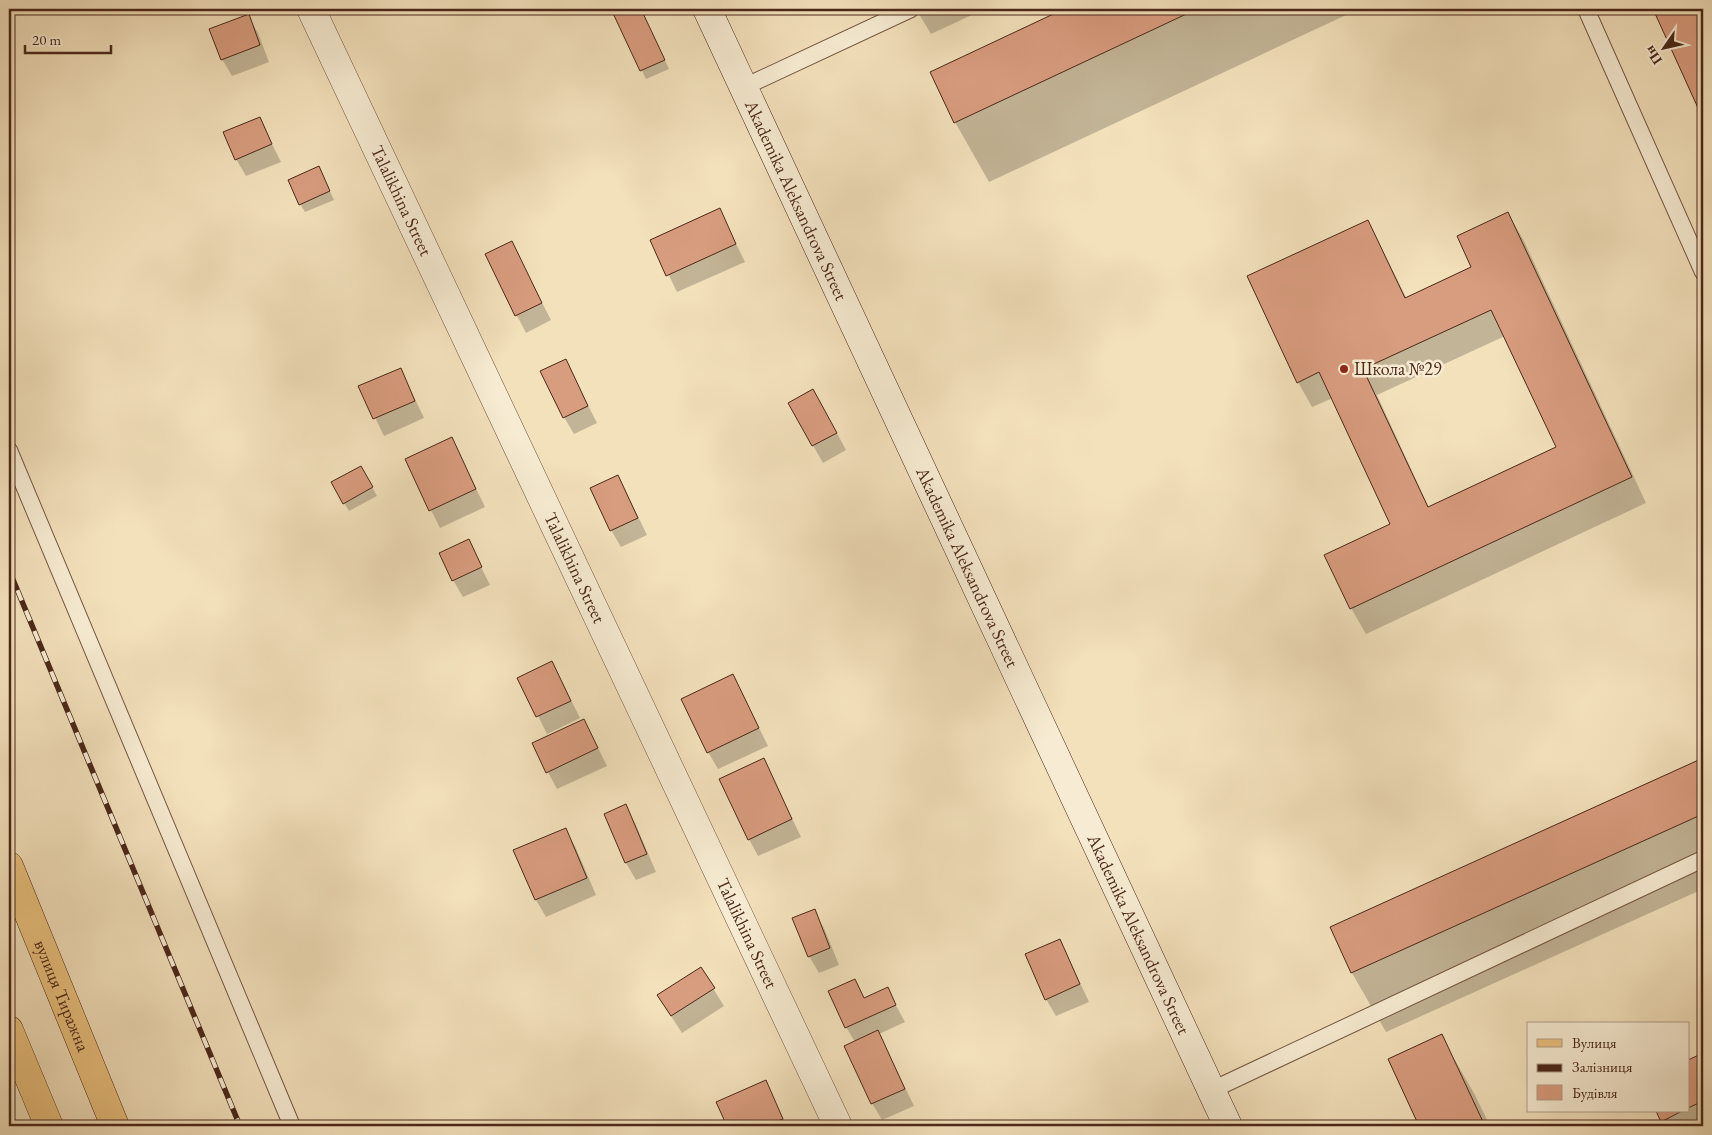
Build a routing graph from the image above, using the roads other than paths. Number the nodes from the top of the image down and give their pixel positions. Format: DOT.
graph roads {
  1 [pos="311,9"];
  2 [pos="707,9"];
  3 [pos="911,9"];
  4 [pos="1586,9"];
  5 [pos="744,87"];
  6 [pos="1703,272"];
  7 [pos="9,450"];
  8 [pos="1703,859"];
  9 [pos="9,866"];
  10 [pos="9,1030"];
  11 [pos="1212,1090"];
  12 [pos="49,1126"];
  13 [pos="115,1126"];
  14 [pos="292,1126"];
  15 [pos="838,1126"];
  16 [pos="1228,1126"];
  1 -- 15 [label="street, Talalikhina Street"];
  2 -- 5 [label="street, Akademika Aleksandrova Street"];
  3 -- 5 [label="lane"];
  4 -- 6 [label="lane"];
  5 -- 11 [label="street, Akademika Aleksandrova Street"];
  7 -- 14 [label="lane"];
  8 -- 11 [label="lane"];
  9 -- 13 [label="main road, вулиця Тиражна"];
  10 -- 12 [label="main road"];
  11 -- 16 [label="street, Akademika Aleksandrova Street"];
}
